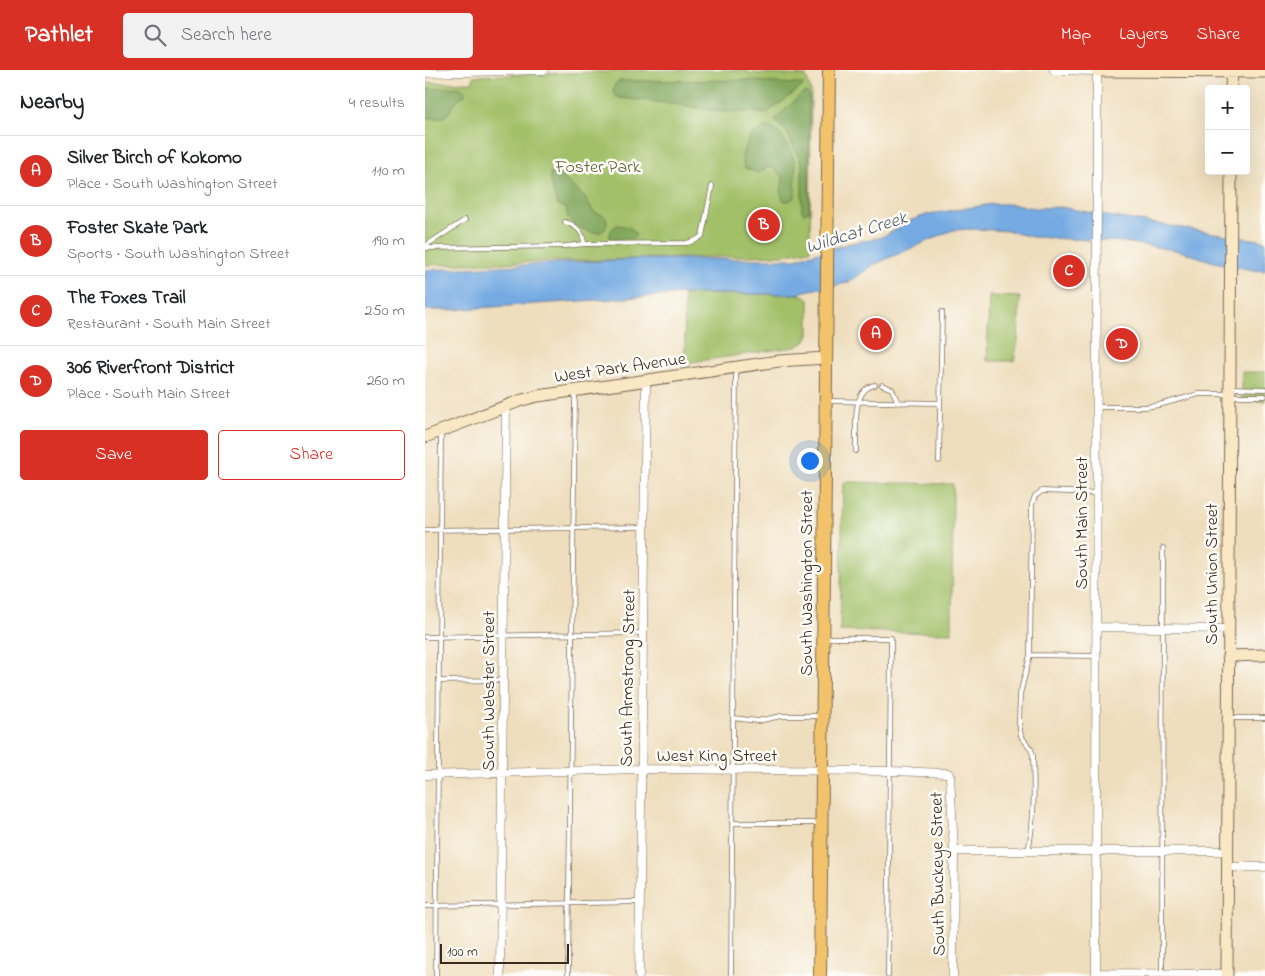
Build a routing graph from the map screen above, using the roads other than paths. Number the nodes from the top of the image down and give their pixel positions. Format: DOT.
graph roads {
  1 [pos="544,70"];
  2 [pos="829,70"];
  3 [pos="1054,70"];
  4 [pos="1097,70"];
  5 [pos="1232,71"];
  6 [pos="1259,71"];
  7 [pos="425,73"];
  8 [pos="1231,85"];
  9 [pos="1231,175"];
  10 [pos="712,186"];
  11 [pos="465,220"];
  12 [pos="565,222"];
  13 [pos="584,244"];
  14 [pos="425,247"];
  15 [pos="942,312"];
  16 [pos="826,358"];
  17 [pos="736,367"];
  18 [pos="646,381"];
  19 [pos="875,385"];
  20 [pos="882,385"];
  21 [pos="1265,389"];
  22 [pos="575,390"];
  23 [pos="1230,393"];
  24 [pos="1265,396"];
  25 [pos="825,401"];
  26 [pos="857,402"];
  27 [pos="898,402"];
  28 [pos="940,403"];
  29 [pos="506,406"];
  30 [pos="1096,407"];
  31 [pos="441,431"];
  32 [pos="425,437"];
  33 [pos="856,450"];
  34 [pos="939,461"];
  35 [pos="1096,493"];
  36 [pos="573,526"];
  37 [pos="645,527"];
  38 [pos="505,528"];
  39 [pos="425,530"];
  40 [pos="440,530"];
  41 [pos="1163,548"];
  42 [pos="1096,627"];
  43 [pos="1162,628"];
  44 [pos="1228,628"];
  45 [pos="572,633"];
  46 [pos="643,633"];
  47 [pos="439,636"];
  48 [pos="504,636"];
  49 [pos="425,637"];
  50 [pos="823,638"];
  51 [pos="1030,655"];
  52 [pos="1265,655"];
  53 [pos="1096,656"];
  54 [pos="1228,656"];
  55 [pos="503,680"];
  56 [pos="439,681"];
  57 [pos="823,716"];
  58 [pos="733,718"];
  59 [pos="1228,718"];
  60 [pos="1265,718"];
  61 [pos="641,769"];
  62 [pos="732,770"];
  63 [pos="823,770"];
  64 [pos="570,771"];
  65 [pos="891,771"];
  66 [pos="503,773"];
  67 [pos="948,773"];
  68 [pos="425,775"];
  69 [pos="438,775"];
  70 [pos="732,823"];
  71 [pos="822,823"];
  72 [pos="954,851"];
  73 [pos="1229,851"];
  74 [pos="1028,852"];
  75 [pos="1096,852"];
  76 [pos="1162,852"];
  77 [pos="1229,867"];
  78 [pos="1265,867"];
  79 [pos="640,902"];
  80 [pos="569,904"];
  81 [pos="501,905"];
  82 [pos="425,906"];
  83 [pos="436,906"];
  84 [pos="1096,975"];
  85 [pos="1162,975"];
  86 [pos="1227,975"];
  87 [pos="436,976"];
  88 [pos="500,976"];
  89 [pos="568,976"];
  90 [pos="639,976"];
  91 [pos="731,976"];
  92 [pos="820,976"];
  93 [pos="889,976"];
  94 [pos="953,976"];
  1 -- 7 [label="street"];
  2 -- 16 [label="main road, South Washington Street"];
  3 -- 4 [label="street"];
  4 -- 5 [label="street"];
  4 -- 30 [label="street, South Main Street"];
  5 -- 6 [label="street"];
  5 -- 8 [label="street"];
  9 -- 23 [label="street, South Union Street"];
  10 -- 13 [label="lane"];
  11 -- 14 [label="lane"];
  12 -- 13 [label="lane"];
  13 -- 14 [label="lane"];
  15 -- 28 [label="lane"];
  16 -- 17 [label="street, West Park Avenue"];
  16 -- 25 [label="main road, South Washington Street"];
  17 -- 18 [label="street, West Park Avenue"];
  17 -- 58 [label="lane"];
  18 -- 22 [label="street, West Park Avenue"];
  18 -- 37 [label="street, South Armstrong Street"];
  19 -- 26 [label="lane"];
  20 -- 27 [label="lane"];
  21 -- 23 [label="lane"];
  22 -- 29 [label="street, West Park Avenue"];
  22 -- 36 [label="lane"];
  23 -- 24 [label="lane"];
  23 -- 30 [label="lane"];
  23 -- 44 [label="street, South Union Street"];
  25 -- 26 [label="lane"];
  25 -- 50 [label="main road, South Washington Street"];
  26 -- 27 [label="lane"];
  26 -- 33 [label="lane"];
  27 -- 28 [label="lane"];
  28 -- 34 [label="lane"];
  29 -- 31 [label="street, West Park Avenue"];
  29 -- 38 [label="street, South Webster Street"];
  30 -- 35 [label="street, South Main Street"];
  31 -- 32 [label="street, West Park Avenue"];
  31 -- 40 [label="lane"];
  35 -- 42 [label="street, South Main Street"];
  35 -- 51 [label="lane"];
  36 -- 37 [label="lane"];
  36 -- 38 [label="lane"];
  36 -- 45 [label="lane"];
  37 -- 46 [label="street, South Armstrong Street"];
  38 -- 40 [label="lane"];
  38 -- 48 [label="street, South Webster Street"];
  39 -- 40 [label="lane"];
  40 -- 47 [label="lane"];
  41 -- 43 [label="lane"];
  42 -- 43 [label="street"];
  42 -- 53 [label="street, South Main Street"];
  43 -- 44 [label="street"];
  43 -- 76 [label="lane"];
  44 -- 54 [label="street, South Union Street"];
  45 -- 46 [label="lane"];
  45 -- 48 [label="lane"];
  45 -- 64 [label="lane"];
  46 -- 61 [label="street, South Armstrong Street"];
  47 -- 48 [label="lane"];
  47 -- 49 [label="lane"];
  47 -- 56 [label="lane"];
  48 -- 55 [label="street, South Webster Street"];
  50 -- 57 [label="main road, South Washington Street"];
  50 -- 65 [label="lane"];
  51 -- 53 [label="lane"];
  51 -- 74 [label="lane"];
  52 -- 54 [label="street"];
  53 -- 75 [label="street, South Main Street"];
  54 -- 59 [label="street, South Union Street"];
  55 -- 56 [label="lane"];
  55 -- 66 [label="street, South Webster Street"];
  56 -- 69 [label="lane"];
  57 -- 58 [label="lane"];
  57 -- 63 [label="main road, South Washington Street"];
  58 -- 62 [label="lane"];
  59 -- 60 [label="lane"];
  59 -- 73 [label="street, South Union Street"];
  61 -- 62 [label="street, West King Street"];
  61 -- 64 [label="street, West King Street"];
  61 -- 79 [label="street, South Armstrong Street"];
  62 -- 63 [label="street, West King Street"];
  62 -- 70 [label="lane"];
  63 -- 65 [label="street, West King Street"];
  63 -- 71 [label="main road, South Washington Street"];
  64 -- 66 [label="street, West King Street"];
  64 -- 80 [label="lane"];
  65 -- 67 [label="street, West King Street"];
  65 -- 93 [label="lane"];
  66 -- 69 [label="street, West King Street"];
  66 -- 81 [label="street, South Webster Street"];
  67 -- 72 [label="street, South Buckeye Street"];
  68 -- 69 [label="street, West King Street"];
  69 -- 83 [label="lane"];
  70 -- 71 [label="lane"];
  70 -- 91 [label="lane"];
  71 -- 92 [label="main road, South Washington Street"];
  72 -- 74 [label="street"];
  72 -- 94 [label="street, South Buckeye Street"];
  73 -- 76 [label="street"];
  73 -- 77 [label="street, South Union Street"];
  74 -- 75 [label="street"];
  75 -- 76 [label="street"];
  75 -- 84 [label="street, South Main Street"];
  76 -- 85 [label="lane"];
  77 -- 78 [label="street"];
  77 -- 86 [label="street, South Union Street"];
  79 -- 80 [label="lane"];
  79 -- 90 [label="street, South Armstrong Street"];
  80 -- 81 [label="lane"];
  80 -- 89 [label="lane"];
  81 -- 83 [label="lane"];
  81 -- 88 [label="street, South Webster Street"];
  82 -- 83 [label="lane"];
  83 -- 87 [label="lane"];
  84 -- 85 [label="street"];
  85 -- 86 [label="street"];
}
